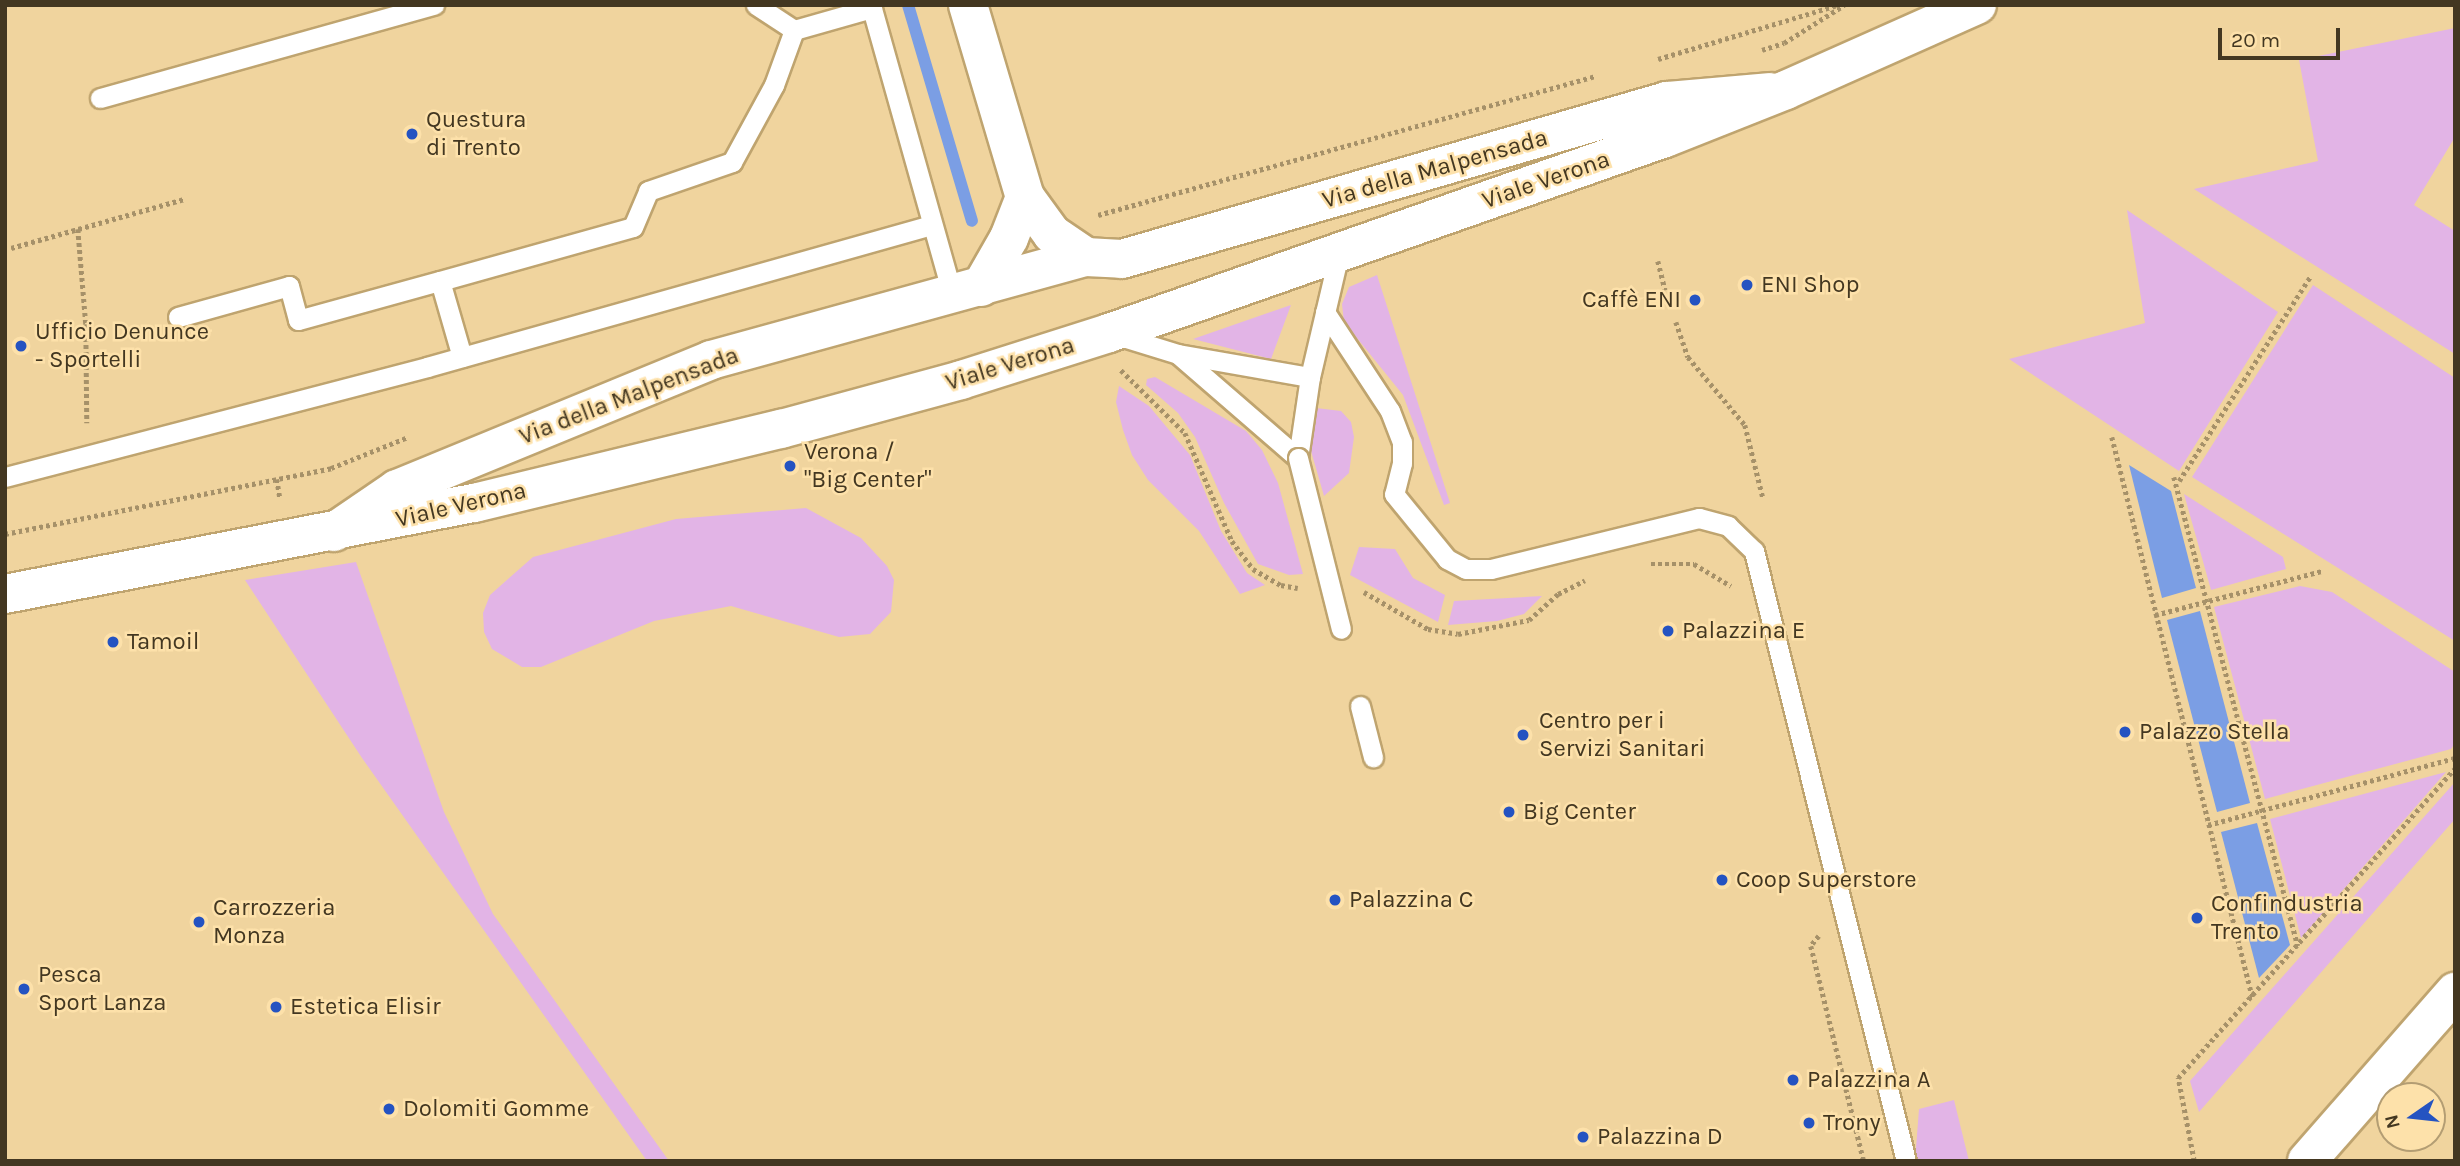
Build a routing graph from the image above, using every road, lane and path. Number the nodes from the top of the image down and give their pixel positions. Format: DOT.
graph roads {
  1 [pos="434,5"];
  2 [pos="755,5"];
  3 [pos="968,5"];
  4 [pos="1838,5"];
  5 [pos="1977,5"];
  6 [pos="872,7"];
  7 [pos="793,30"];
  8 [pos="1647,62"];
  9 [pos="1608,73"];
  10 [pos="1786,90"];
  11 [pos="100,98"];
  12 [pos="1025,197"];
  13 [pos="184,199"];
  14 [pos="1090,218"];
  15 [pos="931,225"];
  16 [pos="78,229"];
  17 [pos="11,248"];
  18 [pos="1339,253"];
  19 [pos="1086,257"];
  20 [pos="1658,261"];
  21 [pos="2310,277"];
  22 [pos="440,281"];
  23 [pos="1665,290"];
  24 [pos="967,291"];
  25 [pos="1325,312"];
  26 [pos="178,317"];
  27 [pos="1676,322"];
  28 [pos="1109,333"];
  29 [pos="1178,354"];
  30 [pos="463,357"];
  31 [pos="1310,377"];
  32 [pos="1139,387"];
  33 [pos="420,432"];
  34 [pos="2112,437"];
  35 [pos="94,454"];
  36 [pos="1298,458"];
  37 [pos="5,477"];
  38 [pos="277,479"];
  39 [pos="1763,498"];
  40 [pos="283,509"];
  41 [pos="333,532"];
  42 [pos="5,534"];
  43 [pos="1637,567"];
  44 [pos="2321,571"];
  45 [pos="1599,576"];
  46 [pos="1352,584"];
  47 [pos="1307,589"];
  48 [pos="5,594"];
  49 [pos="1738,597"];
  50 [pos="2207,601"];
  51 [pos="2155,615"];
  52 [pos="1341,629"];
  53 [pos="1360,706"];
  54 [pos="1373,757"];
  55 [pos="2455,758"];
  56 [pos="2455,768"];
  57 [pos="2262,810"];
  58 [pos="2208,825"];
  59 [pos="1824,930"];
  60 [pos="2298,947"];
  61 [pos="2455,992"];
  62 [pos="2253,999"];
  63 [pos="1864,1161"];
  64 [pos="1906,1161"];
  65 [pos="2194,1161"];
  66 [pos="2307,1161"];
  1 -- 11 [label="lane"];
  2 -- 7 [label="lane"];
  3 -- 12 [label="street"];
  4 -- 8 [label="path"];
  5 -- 10 [label="street, Viale Verona"];
  6 -- 7 [label="lane"];
  6 -- 15 [label="lane"];
  7 -- 22 [label="lane"];
  9 -- 14 [label="path"];
  10 -- 18 [label="street, Viale Verona"];
  10 -- 19 [label="street, Via della Malpensada"];
  12 -- 19 [label="street"];
  12 -- 24 [label="street"];
  13 -- 16 [label="path"];
  15 -- 24 [label="lane"];
  15 -- 30 [label="lane"];
  16 -- 17 [label="path"];
  16 -- 35 [label="path"];
  18 -- 25 [label="lane"];
  18 -- 28 [label="street, Viale Verona"];
  19 -- 24 [label="street, Via della Malpensada"];
  20 -- 23 [label="path"];
  21 -- 50 [label="path"];
  22 -- 26 [label="lane"];
  22 -- 30 [label="lane"];
  24 -- 41 [label="street, Via della Malpensada"];
  25 -- 31 [label="lane"];
  25 -- 64 [label="lane"];
  27 -- 39 [label="path"];
  28 -- 29 [label="lane"];
  28 -- 41 [label="street, Viale Verona"];
  29 -- 31 [label="lane"];
  29 -- 36 [label="lane"];
  30 -- 35 [label="lane"];
  31 -- 36 [label="lane"];
  32 -- 47 [label="path"];
  33 -- 38 [label="path"];
  34 -- 51 [label="path"];
  35 -- 37 [label="lane"];
  36 -- 52 [label="lane, bridge"];
  38 -- 40 [label="path"];
  38 -- 42 [label="path"];
  41 -- 48 [label="street, Viale Verona"];
  43 -- 49 [label="path"];
  44 -- 50 [label="path"];
  45 -- 46 [label="path"];
  50 -- 51 [label="path"];
  50 -- 57 [label="path"];
  51 -- 58 [label="path"];
  53 -- 54 [label="lane"];
  55 -- 57 [label="path"];
  56 -- 60 [label="path"];
  57 -- 58 [label="path"];
  57 -- 60 [label="path"];
  58 -- 62 [label="path"];
  59 -- 63 [label="path"];
  60 -- 62 [label="path"];
  61 -- 66 [label="street"];
  62 -- 65 [label="path"];
}
